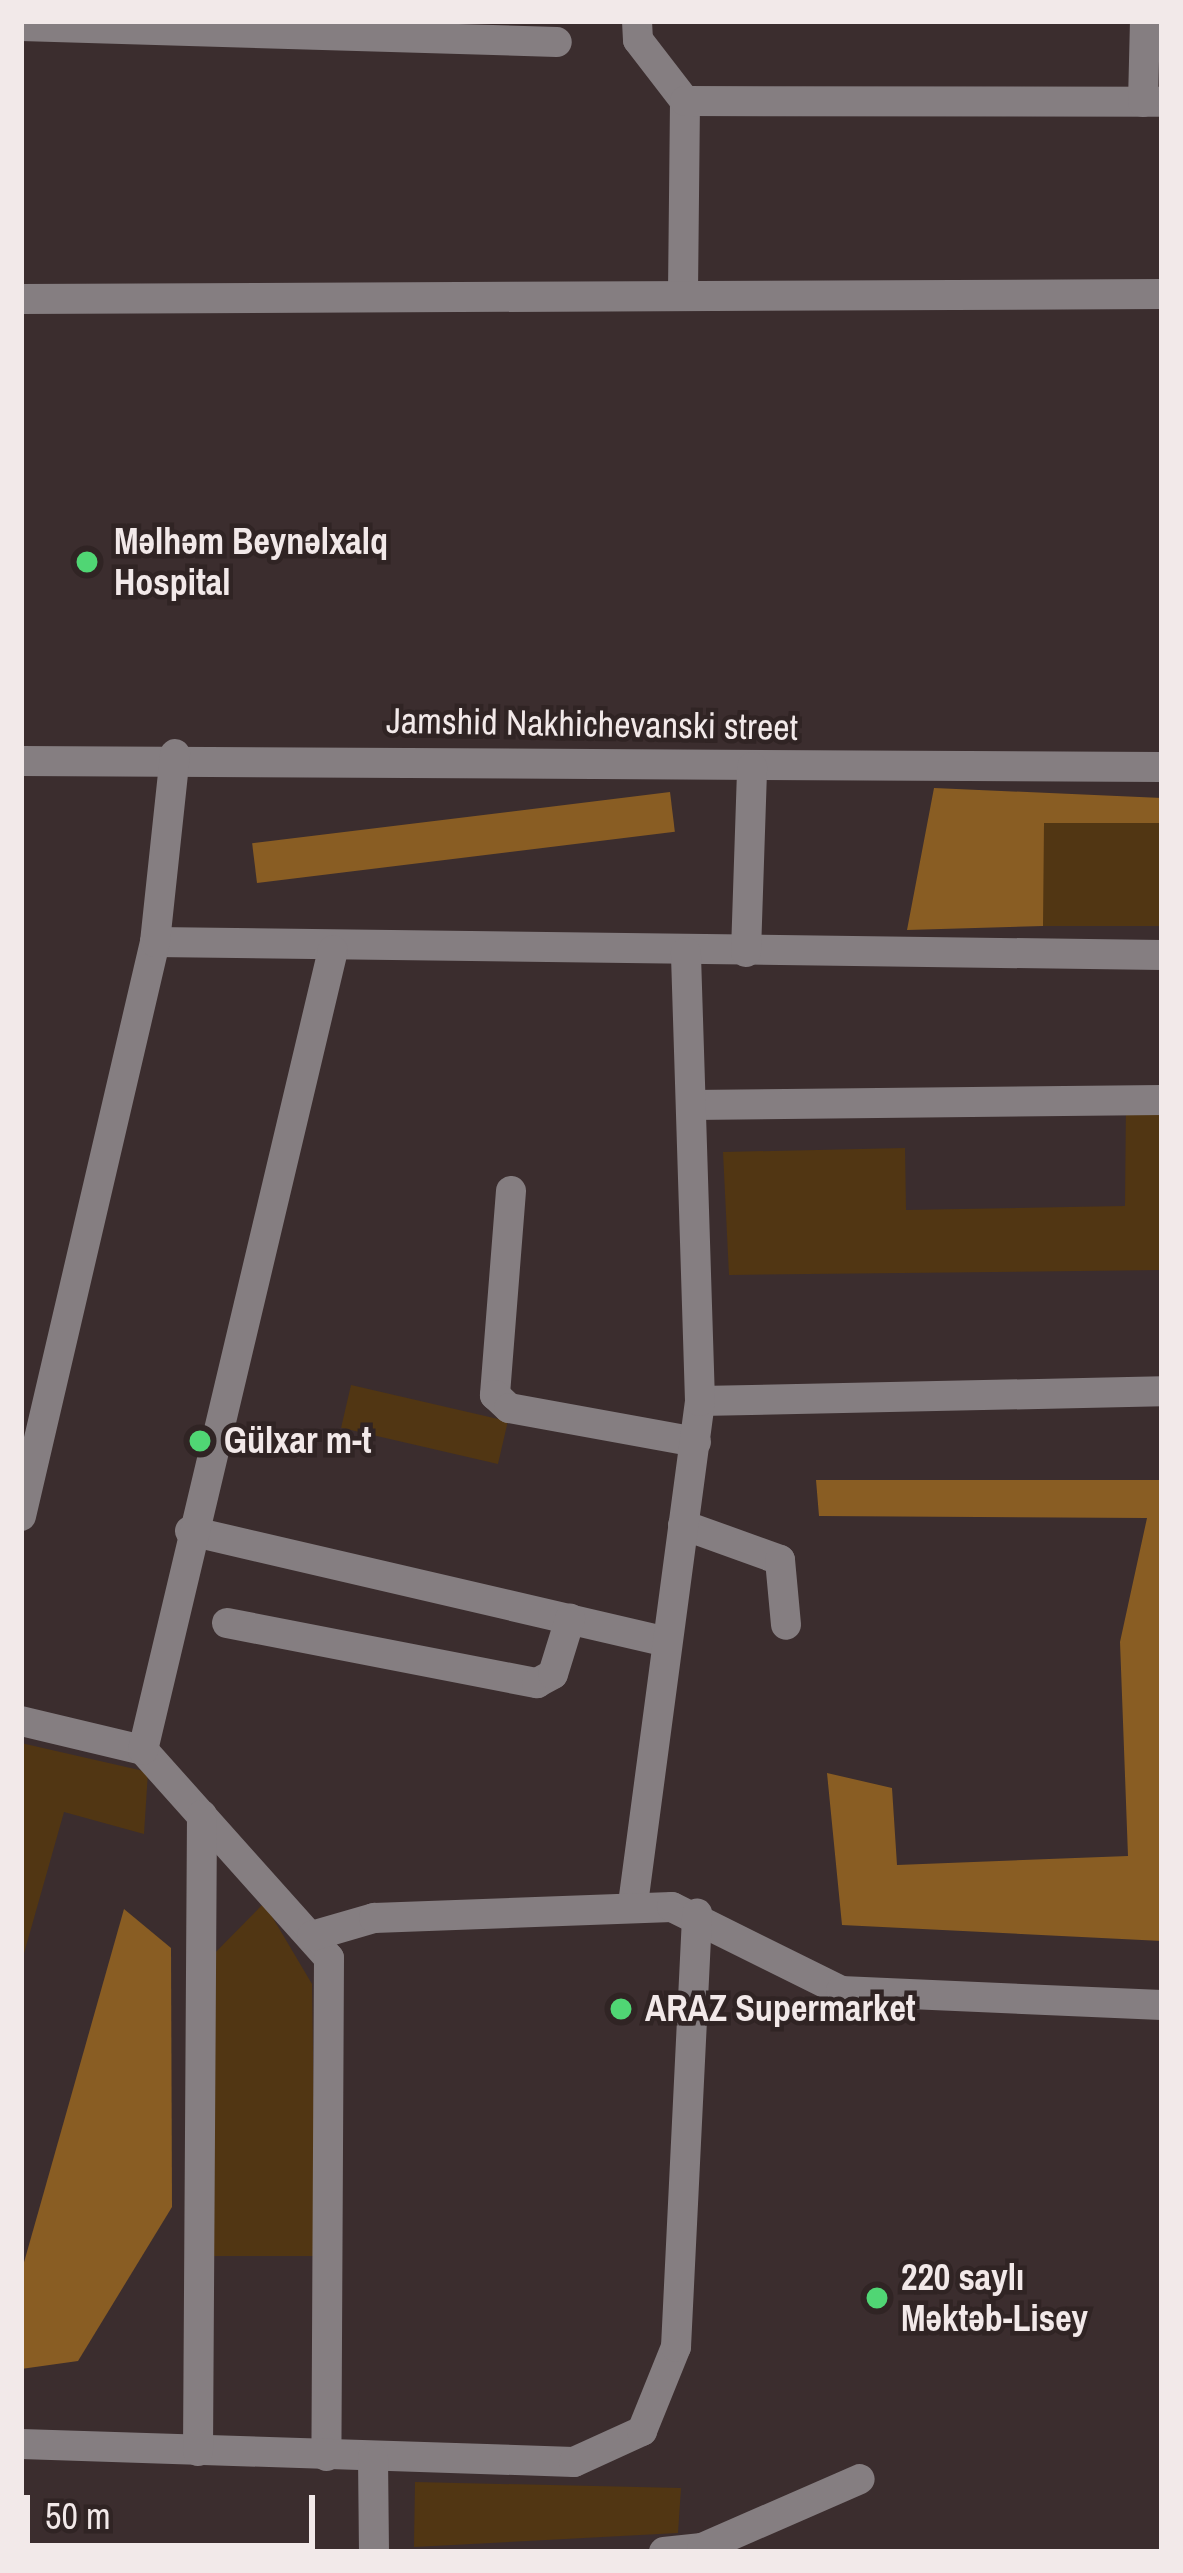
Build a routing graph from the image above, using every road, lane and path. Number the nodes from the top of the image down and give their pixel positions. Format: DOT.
graph roads {
  1 [pos="637,21"];
  2 [pos="1145,21"];
  3 [pos="21,26"];
  4 [pos="557,42"];
  5 [pos="685,101"];
  6 [pos="1152,102"];
  7 [pos="1162,294"];
  8 [pos="683,296"];
  9 [pos="21,299"];
  10 [pos="175,754"];
  11 [pos="21,761"];
  12 [pos="752,767"];
  13 [pos="1162,767"];
  14 [pos="155,942"];
  15 [pos="333,950"];
  16 [pos="686,952"];
  17 [pos="746,952"];
  18 [pos="1162,955"];
  19 [pos="1162,1100"];
  20 [pos="692,1105"];
  21 [pos="511,1191"];
  22 [pos="1162,1391"];
  23 [pos="700,1401"];
  24 [pos="696,1442"];
  25 [pos="21,1516"];
  26 [pos="683,1525"];
  27 [pos="190,1531"];
  28 [pos="570,1619"];
  29 [pos="227,1623"];
  30 [pos="786,1625"];
  31 [pos="662,1641"];
  32 [pos="21,1721"];
  33 [pos="143,1750"];
  34 [pos="202,1816"];
  35 [pos="633,1904"];
  36 [pos="697,1914"];
  37 [pos="311,1936"];
  38 [pos="1162,2005"];
  39 [pos="21,2444"];
  40 [pos="198,2451"];
  41 [pos="326,2456"];
  42 [pos="373,2457"];
  43 [pos="860,2479"];
  44 [pos="374,2552"];
  45 [pos="664,2552"];
  1 -- 5 [label="street"];
  2 -- 6 [label="street"];
  3 -- 4 [label="street"];
  5 -- 6 [label="street"];
  5 -- 8 [label="street"];
  7 -- 8 [label="street"];
  8 -- 9 [label="street"];
  10 -- 11 [label="street, Jamshid Nakhichevanski street"];
  10 -- 12 [label="street, Jamshid Nakhichevanski street"];
  10 -- 14 [label="street"];
  12 -- 13 [label="street, Jamshid Nakhichevanski street"];
  12 -- 17 [label="street"];
  14 -- 15 [label="street"];
  14 -- 25 [label="street"];
  15 -- 16 [label="street"];
  15 -- 27 [label="street"];
  16 -- 17 [label="street"];
  16 -- 20 [label="street"];
  17 -- 18 [label="street"];
  19 -- 20 [label="street"];
  20 -- 23 [label="street"];
  21 -- 24 [label="street"];
  22 -- 23 [label="street"];
  23 -- 24 [label="street"];
  24 -- 26 [label="street"];
  26 -- 30 [label="street"];
  26 -- 31 [label="street"];
  27 -- 28 [label="street"];
  27 -- 33 [label="street"];
  28 -- 29 [label="street"];
  28 -- 31 [label="street"];
  31 -- 35 [label="street"];
  32 -- 33 [label="street"];
  33 -- 34 [label="street"];
  34 -- 37 [label="street"];
  34 -- 40 [label="street"];
  35 -- 36 [label="street"];
  35 -- 37 [label="street"];
  36 -- 38 [label="street"];
  36 -- 42 [label="street"];
  37 -- 41 [label="street"];
  39 -- 40 [label="street"];
  40 -- 41 [label="street"];
  41 -- 42 [label="street"];
  42 -- 44 [label="street"];
  43 -- 45 [label="street"];
}
